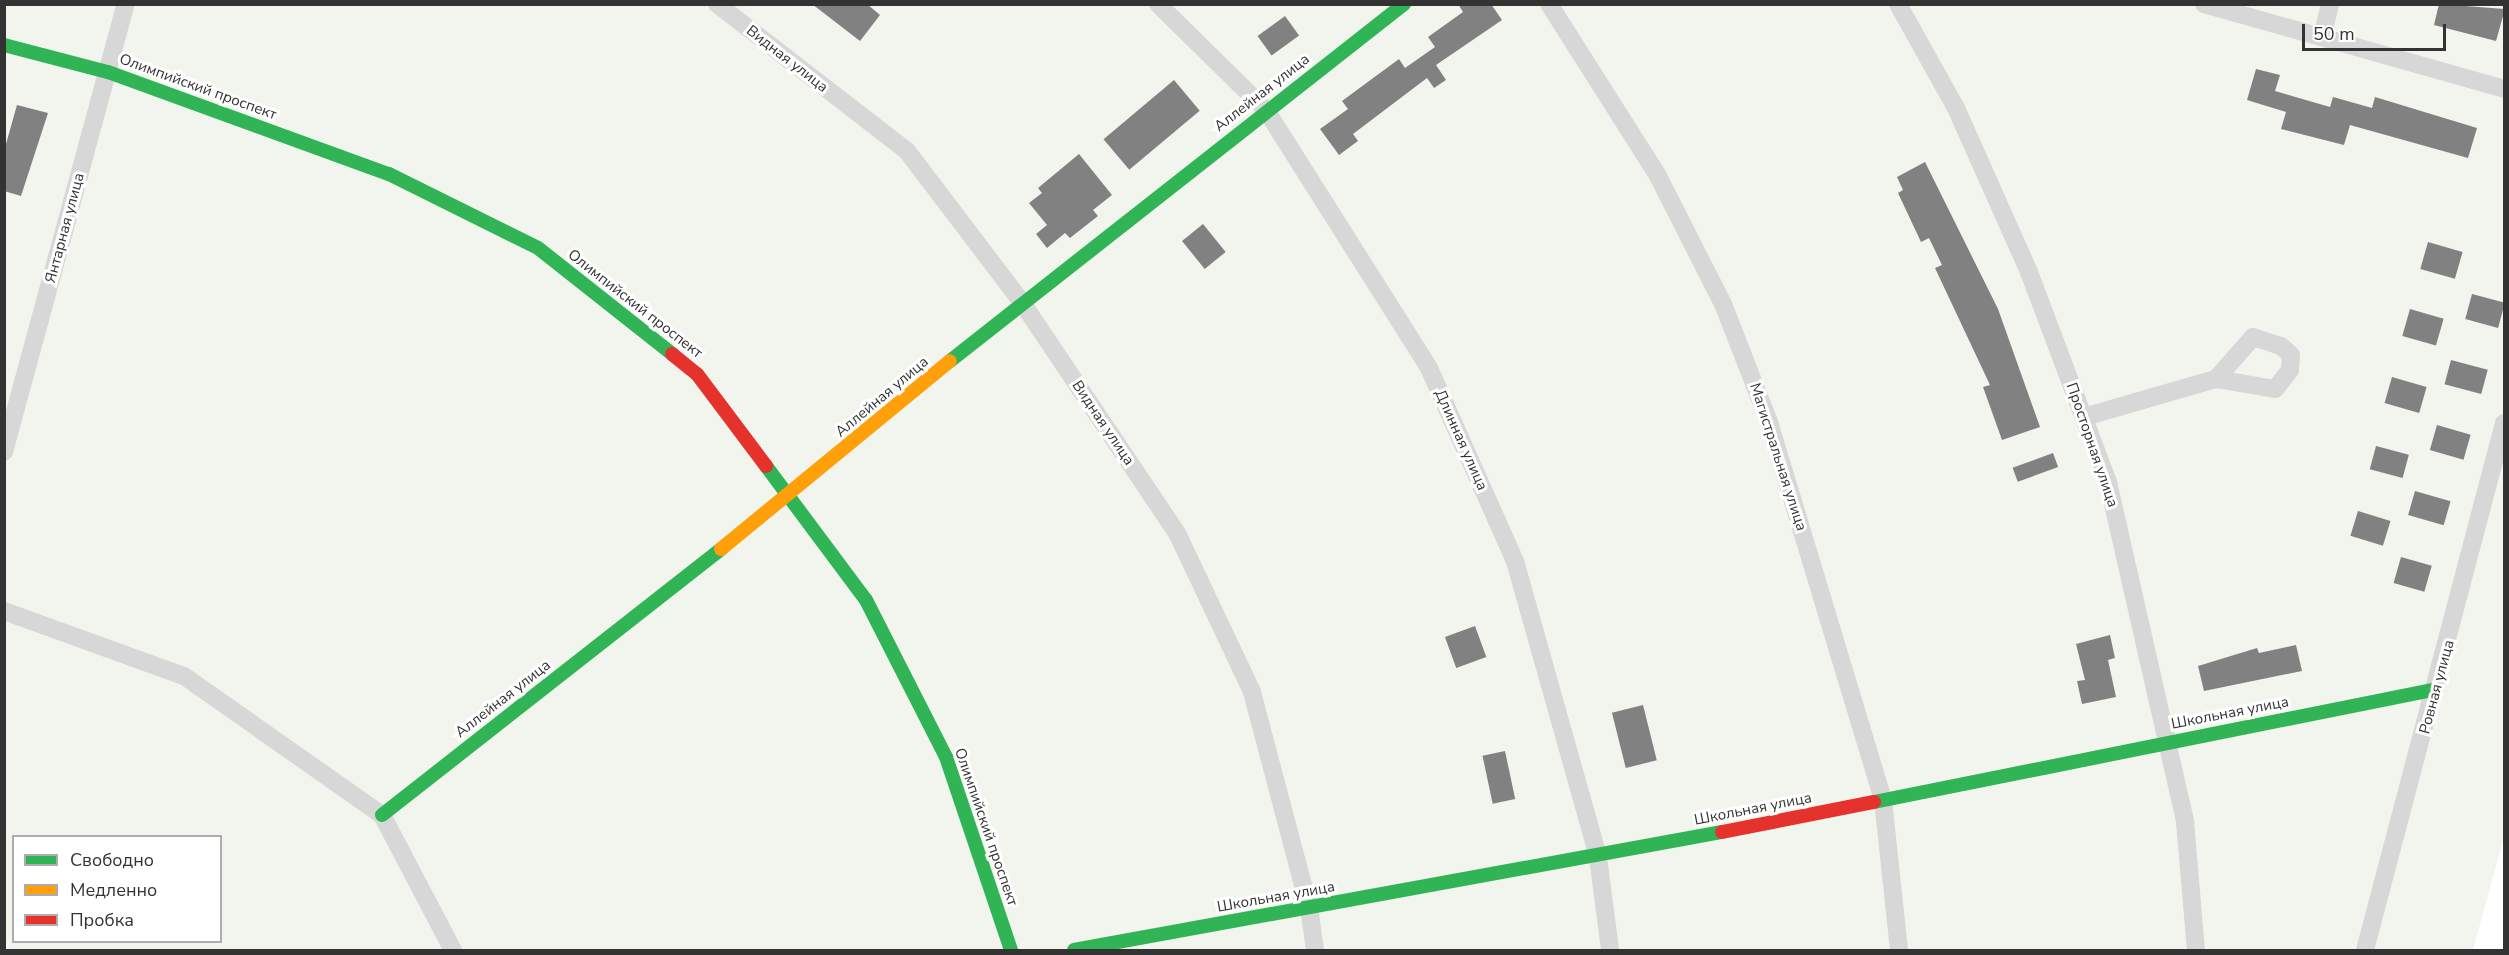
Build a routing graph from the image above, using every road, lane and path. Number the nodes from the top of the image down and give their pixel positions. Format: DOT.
graph roads {
  1 [pos="126,4"];
  2 [pos="717,4"];
  3 [pos="1158,4"];
  4 [pos="1404,4"];
  5 [pos="1549,4"];
  6 [pos="1898,4"];
  7 [pos="2204,4"];
  8 [pos="2330,4"];
  9 [pos="2322,37"];
  10 [pos="4,45"];
  11 [pos="108,72"];
  12 [pos="2505,89"];
  13 [pos="1266,110"];
  14 [pos="1022,301"];
  15 [pos="2216,379"];
  16 [pos="2084,417"];
  17 [pos="2505,423"];
  18 [pos="4,452"];
  19 [pos="788,497"];
  20 [pos="4,611"];
  21 [pos="2437,689"];
  22 [pos="2170,742"];
  23 [pos="1883,800"];
  24 [pos="382,815"];
  25 [pos="1598,857"];
  26 [pos="1309,908"];
  27 [pos="453,951"];
  28 [pos="1011,951"];
  29 [pos="1074,951"];
  30 [pos="1315,951"];
  31 [pos="1610,951"];
  32 [pos="1899,951"];
  33 [pos="2196,951"];
  34 [pos="2365,951"];
  1 -- 11 [label="street, Янтарная улица"];
  2 -- 14 [label="street, Видная улица"];
  3 -- 13 [label="street, Длинная улица"];
  4 -- 13 [label="street, Аллейная улица"];
  5 -- 23 [label="street, Магистральная улица"];
  6 -- 16 [label="street, Просторная улица"];
  7 -- 9 [label="street"];
  8 -- 9 [label="street"];
  9 -- 12 [label="street"];
  10 -- 11 [label="street, Олимпийский проспект"];
  11 -- 18 [label="street, Янтарная улица"];
  11 -- 19 [label="street, Олимпийский проспект"];
  13 -- 14 [label="street, Аллейная улица"];
  13 -- 25 [label="street, Длинная улица"];
  14 -- 19 [label="street, Аллейная улица"];
  14 -- 26 [label="street, Видная улица"];
  15 -- 16 [label="street"];
  16 -- 22 [label="street, Просторная улица"];
  17 -- 21 [label="street, Ровная улица"];
  19 -- 24 [label="street, Аллейная улица"];
  19 -- 28 [label="street, Олимпийский проспект"];
  20 -- 24 [label="street"];
  21 -- 22 [label="street, Школьная улица"];
  21 -- 34 [label="street, Ровная улица"];
  22 -- 23 [label="street, Школьная улица"];
  22 -- 33 [label="street, Просторная улица"];
  23 -- 25 [label="street, Школьная улица"];
  23 -- 32 [label="street, Магистральная улица"];
  24 -- 27 [label="street"];
  25 -- 26 [label="street, Школьная улица"];
  25 -- 31 [label="street, Длинная улица"];
  26 -- 29 [label="street, Школьная улица"];
  26 -- 30 [label="street, Видная улица"];
}
